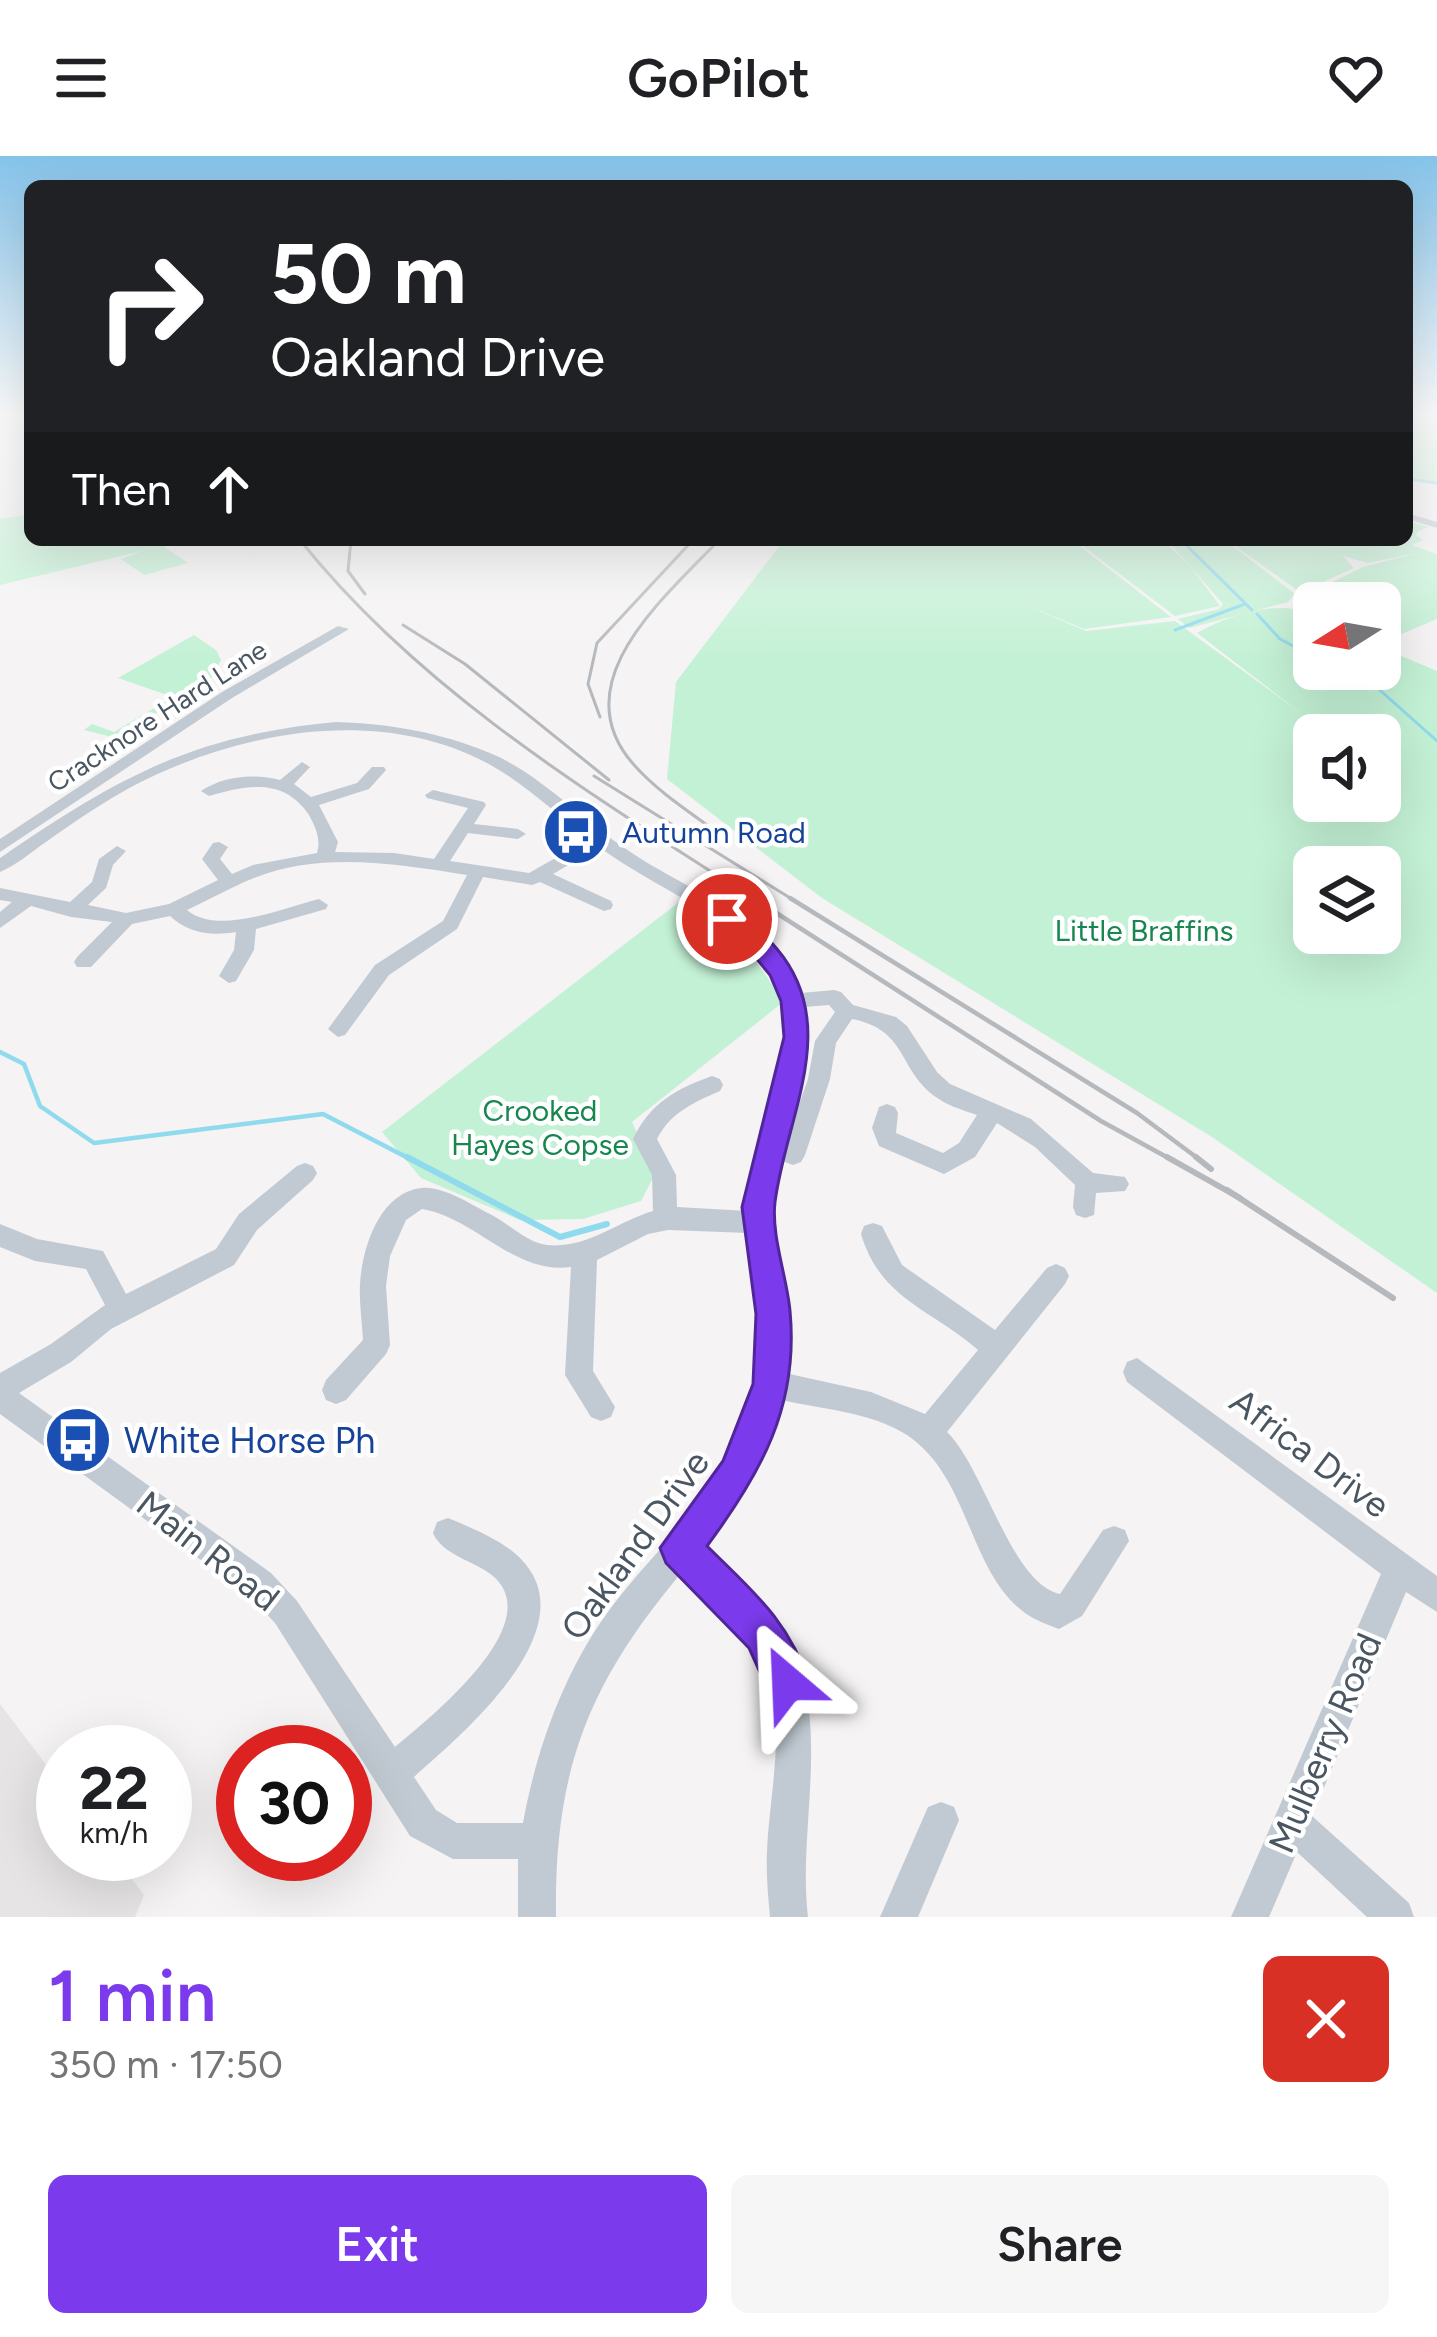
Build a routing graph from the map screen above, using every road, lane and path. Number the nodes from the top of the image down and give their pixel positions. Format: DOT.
graph roads {
  1 [pos="343,629"];
  2 [pos="302,767"];
  3 [pos="378,770"];
  4 [pos="284,785"];
  5 [pos="209,790"];
  6 [pos="433,795"];
  7 [pos="312,802"];
  8 [pos="465,828"];
  9 [pos="518,834"];
  10 [pos="599,840"];
  11 [pos="219,847"];
  12 [pos="0,848"];
  13 [pos="117,851"];
  14 [pos="325,857"];
  15 [pos="440,864"];
  16 [pos="0,866"];
  17 [pos="478,870"];
  18 [pos="542,876"];
  19 [pos="229,881"];
  20 [pos="0,894"];
  21 [pos="27,900"];
  22 [pos="319,904"];
  23 [pos="604,904"];
  24 [pos="175,909"];
  25 [pos="71,911"];
  26 [pos="126,919"];
  27 [pos="0,922"];
  28 [pos="247,922"];
  29 [pos="84,962"];
  30 [pos="230,976"];
  31 [pos="794,1001"];
  32 [pos="847,1011"];
  33 [pos="338,1028"];
  34 [pos="712,1085"];
  35 [pos="992,1111"];
  36 [pos="887,1113"];
  37 [pos="793,1154"];
  38 [pos="305,1173"];
  39 [pos="1117,1184"];
  40 [pos="665,1220"];
  41 [pos="757,1222"];
  42 [pos="873,1234"];
  43 [pos="0,1235"];
  44 [pos="586,1252"];
  45 [pos="1055,1276"];
  46 [pos="121,1310"];
  47 [pos="997,1348"];
  48 [pos="1137,1372"];
  49 [pos="771,1384"];
  50 [pos="336,1390"];
  51 [pos="0,1393"];
  52 [pos="601,1407"];
  53 [pos="928,1433"];
  54 [pos="448,1533"];
  55 [pos="1114,1541"];
  56 [pos="680,1548"];
  57 [pos="1400,1568"];
  58 [pos="1437,1597"];
  59 [pos="390,1775"];
  60 [pos="941,1820"];
  61 [pos="1293,1823"];
  62 [pos="538,1841"];
  63 [pos="537,1917"];
  64 [pos="789,1917"];
  65 [pos="899,1917"];
  66 [pos="1250,1917"];
  67 [pos="1395,1917"];
  1 -- 12 [label="street, Cracknore Hard Lane"];
  2 -- 4 [label="street"];
  3 -- 7 [label="street"];
  4 -- 5 [label="street"];
  4 -- 7 [label="street"];
  6 -- 8 [label="street"];
  7 -- 14 [label="street"];
  8 -- 9 [label="street"];
  8 -- 15 [label="street"];
  10 -- 16 [label="street"];
  10 -- 18 [label="street"];
  10 -- 31 [label="street"];
  11 -- 19 [label="street"];
  13 -- 25 [label="street"];
  14 -- 15 [label="street"];
  14 -- 19 [label="street"];
  15 -- 17 [label="street"];
  17 -- 18 [label="street"];
  17 -- 33 [label="street"];
  18 -- 23 [label="street"];
  19 -- 24 [label="street"];
  20 -- 21 [label="street"];
  21 -- 25 [label="street"];
  21 -- 27 [label="street"];
  22 -- 28 [label="street"];
  24 -- 26 [label="street"];
  24 -- 28 [label="street"];
  25 -- 26 [label="street"];
  26 -- 29 [label="street"];
  28 -- 30 [label="street"];
  31 -- 32 [label="street"];
  31 -- 41 [label="street, Oakland Drive"];
  32 -- 35 [label="street"];
  32 -- 37 [label="street"];
  34 -- 40 [label="street"];
  35 -- 36 [label="street"];
  35 -- 39 [label="street"];
  38 -- 46 [label="street"];
  40 -- 41 [label="street"];
  40 -- 44 [label="street"];
  41 -- 49 [label="street, Oakland Drive"];
  42 -- 47 [label="street"];
  43 -- 46 [label="street"];
  44 -- 50 [label="street"];
  44 -- 52 [label="street"];
  45 -- 47 [label="street"];
  46 -- 51 [label="street"];
  47 -- 53 [label="street"];
  48 -- 57 [label="street, Africa Drive"];
  49 -- 53 [label="street"];
  49 -- 56 [label="street, Oakland Drive"];
  51 -- 59 [label="street, Main Road"];
  53 -- 55 [label="street"];
  54 -- 59 [label="street"];
  56 -- 62 [label="street, Oakland Drive"];
  56 -- 64 [label="street"];
  57 -- 58 [label="street, Africa Drive"];
  57 -- 61 [label="street, Mulberry Road"];
  59 -- 62 [label="street, Main Road"];
  60 -- 65 [label="street"];
  61 -- 66 [label="street, Mulberry Road"];
  61 -- 67 [label="street"];
  62 -- 63 [label="street"];
}
